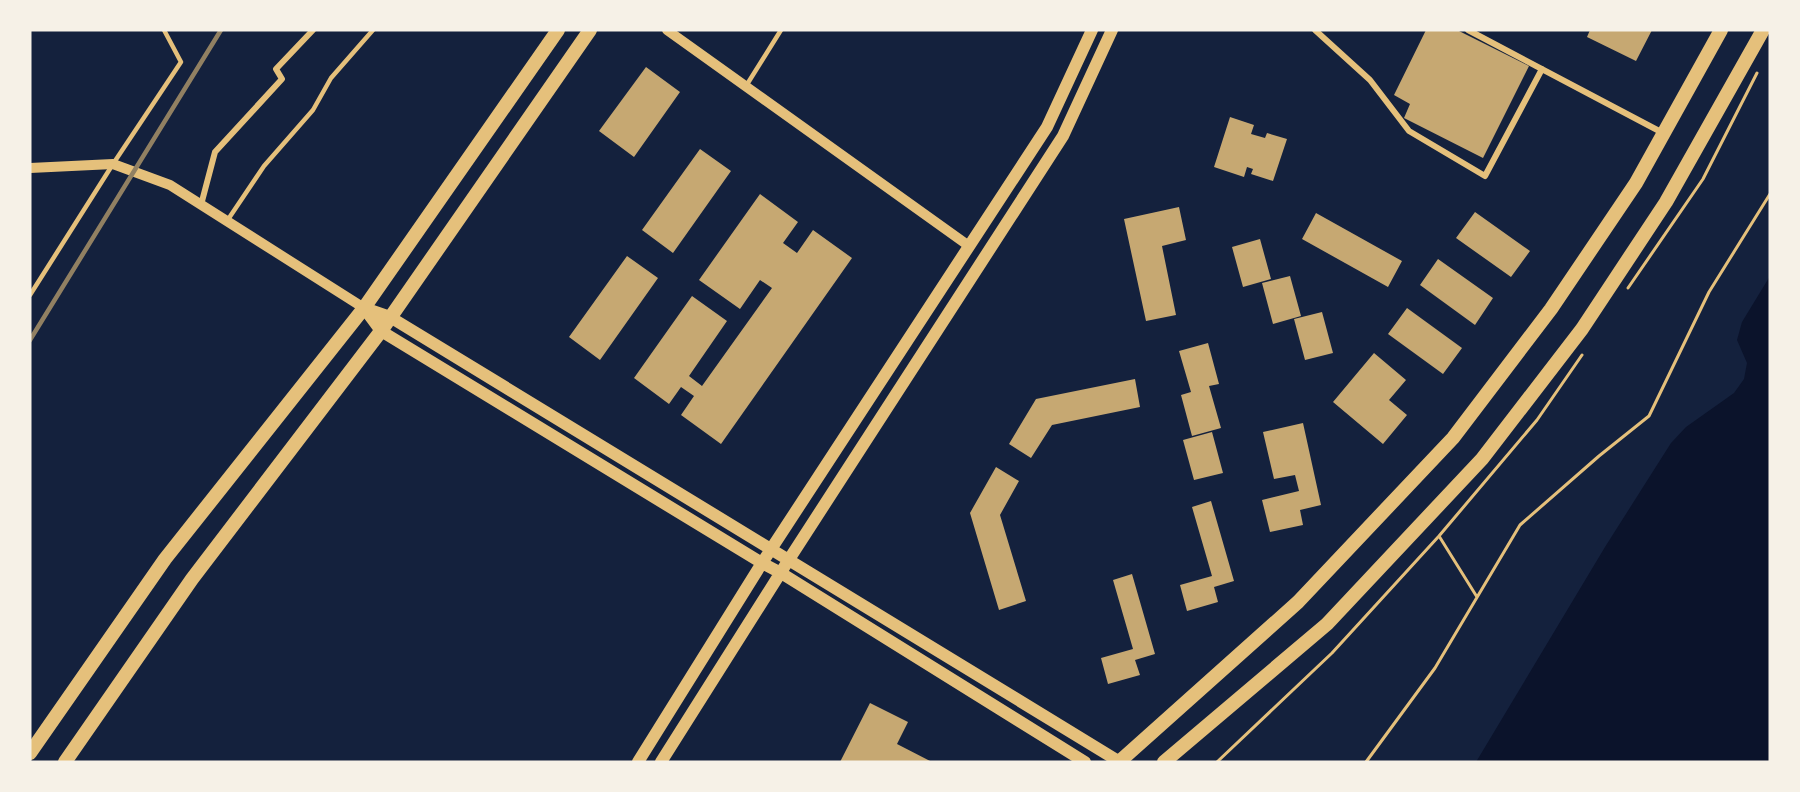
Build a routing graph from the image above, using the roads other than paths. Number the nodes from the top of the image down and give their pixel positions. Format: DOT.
graph roads {
  1 [pos="164,30"];
  2 [pos="313,30"];
  3 [pos="373,30"];
  4 [pos="558,30"];
  5 [pos="590,30"];
  6 [pos="667,30"];
  7 [pos="781,30"];
  8 [pos="1092,30"];
  9 [pos="1112,30"];
  10 [pos="1314,30"];
  11 [pos="1468,30"];
  12 [pos="1721,30"];
  13 [pos="1762,30"];
  14 [pos="1542,69"];
  15 [pos="746,86"];
  16 [pos="1663,133"];
  17 [pos="113,164"];
  18 [pos="30,168"];
  19 [pos="201,205"];
  20 [pos="227,221"];
  21 [pos="969,246"];
  22 [pos="30,295"];
  23 [pos="364,308"];
  24 [pos="390,317"];
  25 [pos="381,331"];
  26 [pos="772,550"];
  27 [pos="788,561"];
  28 [pos="762,563"];
  29 [pos="781,573"];
  30 [pos="30,753"];
  31 [pos="65,762"];
  32 [pos="638,762"];
  33 [pos="661,762"];
  34 [pos="1085,762"];
  35 [pos="1119,762"];
  36 [pos="1164,762"];
  1 -- 17 [label="lane"];
  2 -- 19 [label="street"];
  3 -- 20 [label="lane"];
  4 -- 23 [label="main road"];
  5 -- 24 [label="main road"];
  6 -- 15 [label="street"];
  7 -- 15 [label="lane"];
  8 -- 21 [label="main road"];
  9 -- 27 [label="main road"];
  10 -- 14 [label="street"];
  11 -- 14 [label="street"];
  12 -- 16 [label="main road"];
  13 -- 36 [label="main road"];
  14 -- 16 [label="street"];
  15 -- 21 [label="street"];
  16 -- 35 [label="main road"];
  17 -- 18 [label="street"];
  17 -- 19 [label="street"];
  17 -- 22 [label="lane"];
  19 -- 20 [label="street"];
  20 -- 23 [label="street"];
  21 -- 26 [label="main road"];
  23 -- 24 [label="main road"];
  23 -- 25 [label="main road"];
  23 -- 30 [label="main road"];
  24 -- 25 [label="main road"];
  24 -- 26 [label="main road"];
  25 -- 28 [label="main road"];
  25 -- 31 [label="main road"];
  26 -- 27 [label="main road"];
  26 -- 28 [label="main road"];
  27 -- 29 [label="main road"];
  27 -- 35 [label="main road"];
  28 -- 29 [label="main road"];
  28 -- 32 [label="main road"];
  29 -- 33 [label="main road"];
  29 -- 34 [label="main road"];
}
